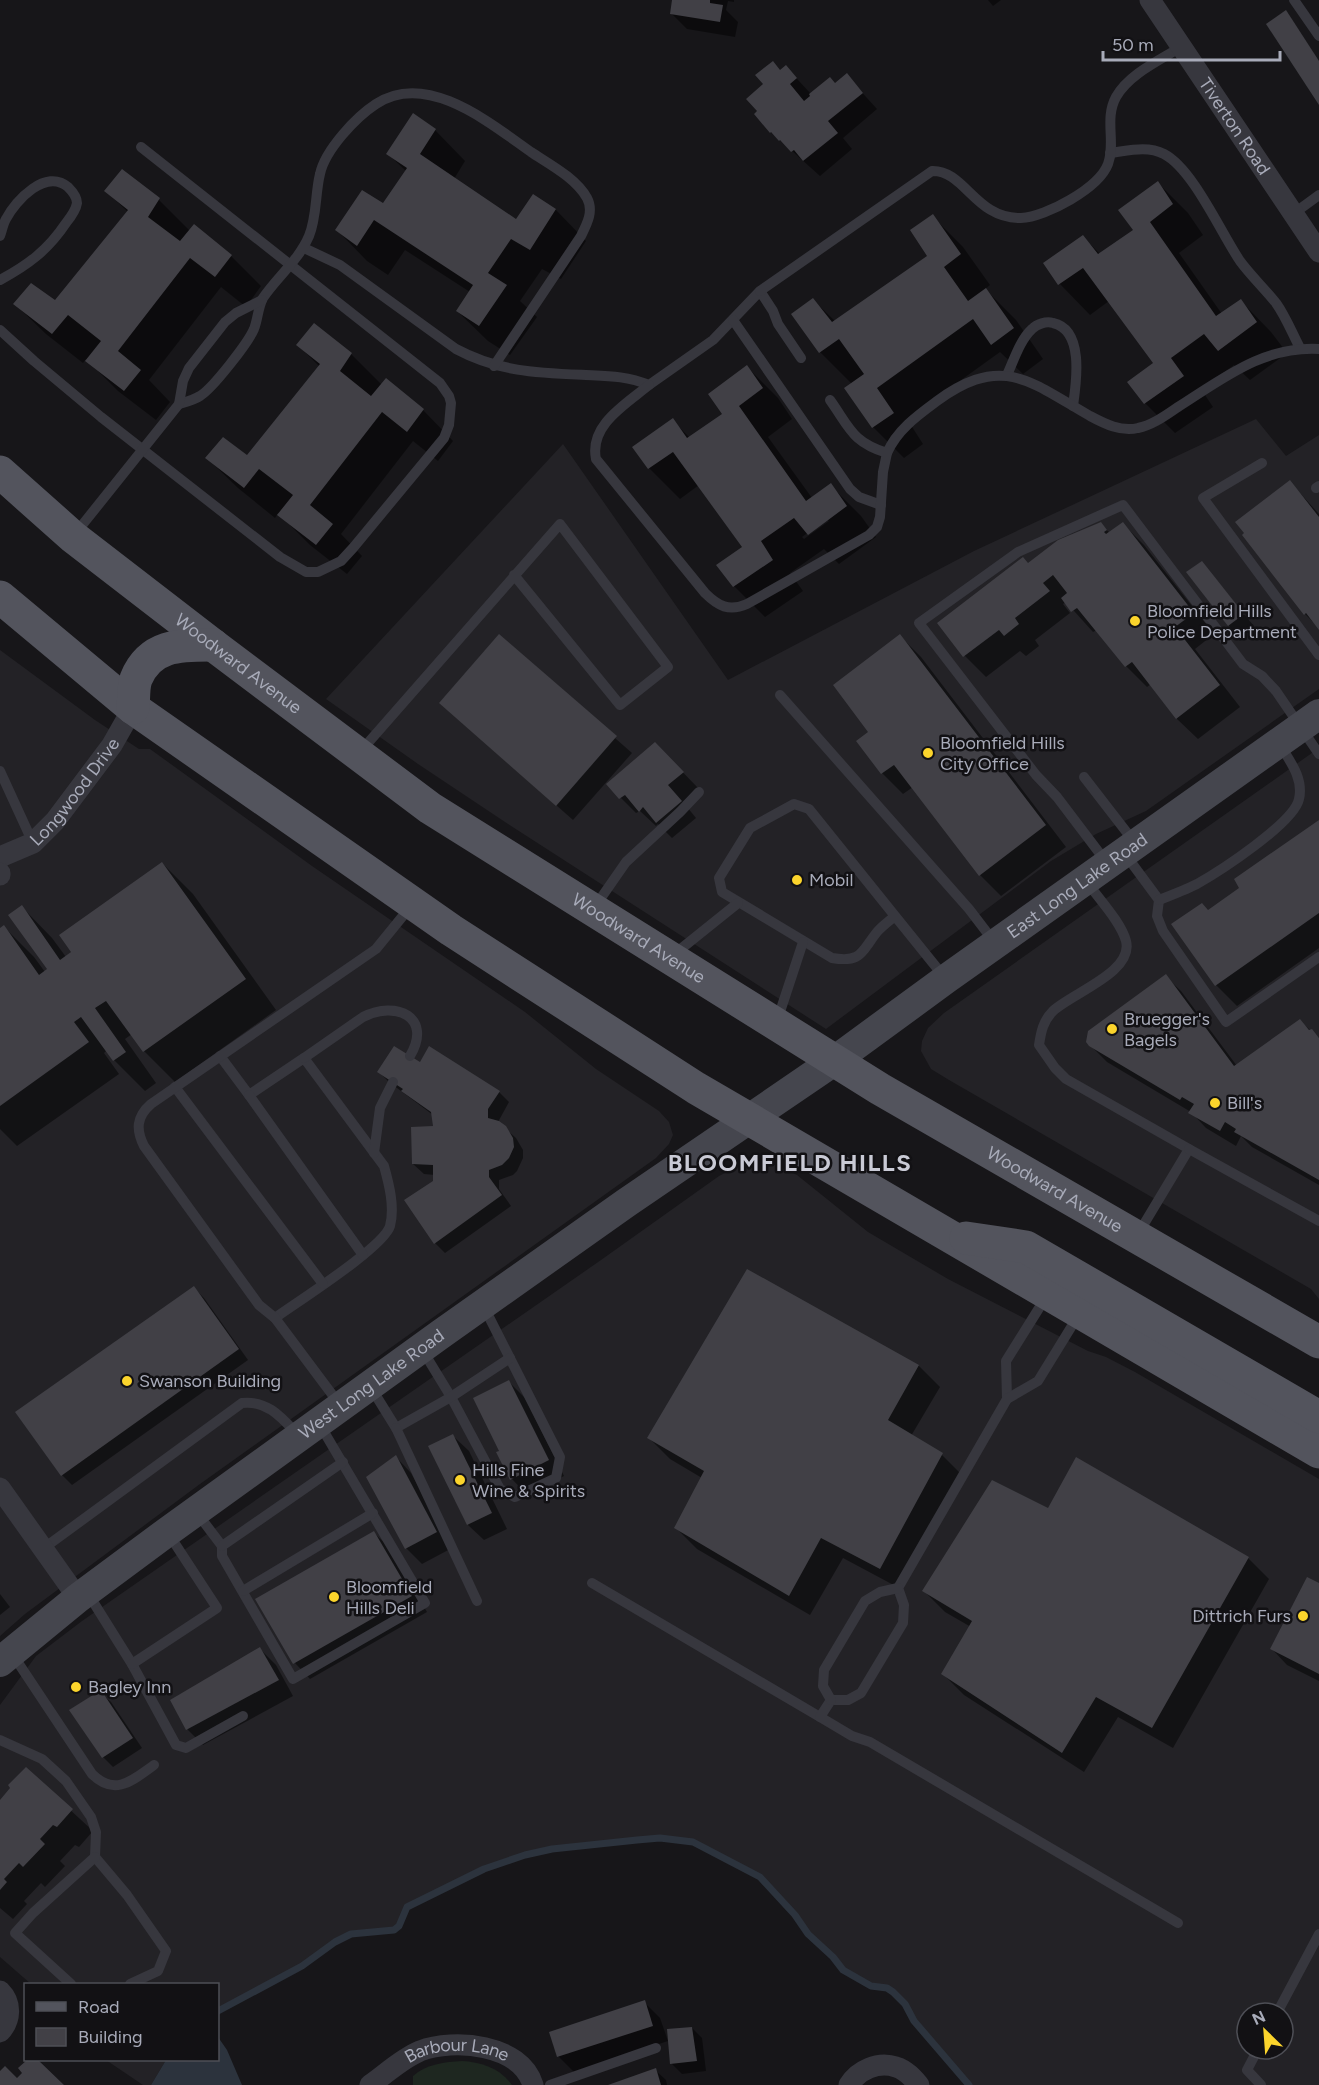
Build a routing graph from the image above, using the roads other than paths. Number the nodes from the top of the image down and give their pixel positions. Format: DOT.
graph roads {
  1 [pos="1150,0"];
  2 [pos="1294,0"];
  3 [pos="1319,36"];
  4 [pos="1181,46"];
  5 [pos="141,147"];
  6 [pos="1110,153"];
  7 [pos="1319,195"];
  8 [pos="1293,214"];
  9 [pos="0,236"];
  10 [pos="304,248"];
  11 [pos="1319,252"];
  12 [pos="290,265"];
  13 [pos="0,280"];
  14 [pos="760,291"];
  15 [pos="262,300"];
  16 [pos="732,320"];
  17 [pos="0,330"];
  18 [pos="1299,348"];
  19 [pos="1319,349"];
  20 [pos="801,358"];
  21 [pos="494,366"];
  22 [pos="1007,375"];
  23 [pos="649,385"];
  24 [pos="830,400"];
  25 [pos="179,404"];
  26 [pos="1073,406"];
  27 [pos="143,450"];
  28 [pos="887,453"];
  29 [pos="1262,463"];
  30 [pos="0,472"];
  31 [pos="881,505"];
  32 [pos="73,537"];
  33 [pos="514,575"];
  34 [pos="0,597"];
  35 [pos="213,645"];
  36 [pos="1319,655"];
  37 [pos="780,695"];
  38 [pos="133,708"];
  39 [pos="1299,728"];
  40 [pos="358,754"];
  41 [pos="1319,754"];
  42 [pos="0,771"];
  43 [pos="1083,777"];
  44 [pos="699,792"];
  45 [pos="33,843"];
  46 [pos="0,857"];
  47 [pos="1112,859"];
  48 [pos="1159,900"];
  49 [pos="413,903"];
  50 [pos="738,903"];
  51 [pos="592,911"];
  52 [pos="896,916"];
  53 [pos="803,942"];
  54 [pos="995,943"];
  55 [pos="1319,957"];
  56 [pos="668,959"];
  57 [pos="946,978"];
  58 [pos="776,1024"];
  59 [pos="220,1056"];
  60 [pos="410,1056"];
  61 [pos="304,1058"];
  62 [pos="834,1061"];
  63 [pos="393,1082"];
  64 [pos="175,1087"];
  65 [pos="249,1095"];
  66 [pos="749,1119"];
  67 [pos="1189,1149"];
  68 [pos="374,1153"];
  69 [pos="1316,1215"];
  70 [pos="950,1236"];
  71 [pos="1136,1237"];
  72 [pos="363,1255"];
  73 [pos="323,1284"];
  74 [pos="1048,1293"];
  75 [pos="483,1304"];
  76 [pos="1080,1312"];
  77 [pos="275,1318"];
  78 [pos="1314,1336"];
  79 [pos="421,1348"];
  80 [pos="510,1358"];
  81 [pos="369,1386"];
  82 [pos="451,1397"];
  83 [pos="1007,1399"];
  84 [pos="1319,1417"];
  85 [pos="319,1422"];
  86 [pos="396,1428"];
  87 [pos="1319,1452"];
  88 [pos="343,1462"];
  89 [pos="0,1488"];
  90 [pos="195,1511"];
  91 [pos="373,1513"];
  92 [pos="167,1532"];
  93 [pos="222,1546"];
  94 [pos="44,1548"];
  95 [pos="592,1583"];
  96 [pos="898,1588"];
  97 [pos="243,1592"];
  98 [pos="83,1595"];
  99 [pos="477,1601"];
  100 [pos="5,1657"];
  101 [pos="132,1664"];
  102 [pos="831,1700"];
  103 [pos="243,1716"];
  104 [pos="820,1717"];
  105 [pos="0,1740"];
  106 [pos="154,1765"];
  107 [pos="95,1857"];
  108 [pos="1178,1923"];
  109 [pos="1319,1934"];
  110 [pos="70,1983"];
  111 [pos="132,1983"];
  112 [pos="0,1991"];
  113 [pos="1283,2001"];
  114 [pos="0,2032"];
  115 [pos="656,2048"];
  116 [pos="1252,2061"];
  117 [pos="374,2084"];
  118 [pos="533,2085"];
  119 [pos="550,2085"];
  120 [pos="849,2085"];
  121 [pos="920,2085"];
  122 [pos="1261,2085"];
  1 -- 4 [label="street, Tiverton Road"];
  2 -- 3 [label="lane"];
  4 -- 6 [label="lane"];
  4 -- 8 [label="street, Tiverton Road"];
  5 -- 12 [label="lane"];
  6 -- 14 [label="lane"];
  6 -- 18 [label="lane"];
  7 -- 8 [label="lane"];
  8 -- 11 [label="street, Tiverton Road"];
  9 -- 13 [label="lane"];
  10 -- 12 [label="lane"];
  10 -- 21 [label="lane"];
  10 -- 21 [label="lane"];
  12 -- 15 [label="lane"];
  12 -- 27 [label="lane"];
  14 -- 16 [label="lane"];
  14 -- 20 [label="lane"];
  15 -- 25 [label="lane"];
  15 -- 25 [label="lane"];
  16 -- 23 [label="lane"];
  16 -- 31 [label="lane"];
  17 -- 27 [label="lane"];
  18 -- 19 [label="lane"];
  18 -- 26 [label="lane"];
  21 -- 23 [label="lane"];
  22 -- 26 [label="lane"];
  22 -- 26 [label="lane"];
  22 -- 28 [label="lane"];
  23 -- 31 [label="lane"];
  24 -- 28 [label="lane"];
  25 -- 27 [label="lane"];
  27 -- 32 [label="lane"];
  28 -- 31 [label="lane"];
  29 -- 36 [label="lane"];
  30 -- 32 [label="main road, Woodward Avenue"];
  32 -- 35 [label="main road, Woodward Avenue"];
  33 -- 33 [label="lane"];
  33 -- 40 [label="lane"];
  34 -- 38 [label="main road"];
  35 -- 38 [label="main road"];
  35 -- 40 [label="main road, Woodward Avenue"];
  37 -- 54 [label="lane"];
  38 -- 45 [label="street, Longwood Drive"];
  38 -- 49 [label="main road"];
  39 -- 41 [label="lane"];
  39 -- 47 [label="main road, East Long Lake Road"];
  39 -- 47 [label="lane"];
  39 -- 48 [label="lane"];
  40 -- 51 [label="main road, Woodward Avenue"];
  42 -- 45 [label="lane"];
  43 -- 47 [label="lane"];
  44 -- 51 [label="lane"];
  45 -- 46 [label="street, Longwood Drive"];
  47 -- 48 [label="lane"];
  47 -- 54 [label="main road, East Long Lake Road"];
  47 -- 67 [label="lane"];
  48 -- 55 [label="lane"];
  49 -- 59 [label="lane"];
  49 -- 66 [label="main road"];
  50 -- 52 [label="lane"];
  50 -- 53 [label="lane"];
  50 -- 56 [label="lane"];
  51 -- 56 [label="main road, Woodward Avenue"];
  52 -- 53 [label="lane"];
  52 -- 57 [label="lane"];
  53 -- 58 [label="lane"];
  54 -- 57 [label="main road, East Long Lake Road"];
  56 -- 58 [label="main road, Woodward Avenue"];
  57 -- 62 [label="main road, East Long Lake Road"];
  58 -- 62 [label="main road, Woodward Avenue"];
  59 -- 64 [label="lane"];
  59 -- 65 [label="lane"];
  60 -- 61 [label="lane"];
  61 -- 65 [label="lane"];
  61 -- 68 [label="lane"];
  62 -- 66 [label="main road, East Long Lake Road"];
  62 -- 71 [label="main road, Woodward Avenue"];
  63 -- 68 [label="lane"];
  64 -- 73 [label="lane"];
  64 -- 77 [label="lane"];
  65 -- 72 [label="lane"];
  66 -- 70 [label="main road"];
  66 -- 75 [label="main road, West Long Lake Road"];
  67 -- 69 [label="lane"];
  67 -- 71 [label="lane"];
  68 -- 72 [label="lane"];
  70 -- 74 [label="main road"];
  70 -- 84 [label="main road"];
  71 -- 78 [label="main road, Woodward Avenue"];
  72 -- 73 [label="lane"];
  73 -- 77 [label="lane"];
  74 -- 76 [label="main road"];
  74 -- 83 [label="lane"];
  75 -- 79 [label="main road, West Long Lake Road"];
  75 -- 80 [label="lane"];
  76 -- 83 [label="lane"];
  76 -- 87 [label="main road"];
  77 -- 85 [label="lane"];
  79 -- 81 [label="main road, West Long Lake Road"];
  79 -- 82 [label="lane"];
  80 -- 82 [label="lane"];
  80 -- 82 [label="lane"];
  81 -- 85 [label="main road, West Long Lake Road"];
  81 -- 86 [label="lane"];
  82 -- 86 [label="lane"];
  83 -- 96 [label="lane"];
  85 -- 88 [label="lane"];
  85 -- 90 [label="main road, West Long Lake Road"];
  85 -- 94 [label="lane"];
  86 -- 99 [label="lane"];
  88 -- 91 [label="lane"];
  88 -- 93 [label="lane"];
  89 -- 94 [label="street"];
  90 -- 92 [label="main road, West Long Lake Road"];
  90 -- 93 [label="lane"];
  91 -- 97 [label="lane"];
  91 -- 97 [label="lane"];
  92 -- 98 [label="main road, West Long Lake Road"];
  92 -- 101 [label="lane"];
  93 -- 97 [label="lane"];
  94 -- 98 [label="street"];
  95 -- 104 [label="lane"];
  96 -- 102 [label="lane"];
  96 -- 102 [label="lane"];
  98 -- 100 [label="main road, West Long Lake Road"];
  98 -- 101 [label="lane"];
  100 -- 106 [label="lane"];
  101 -- 103 [label="lane"];
  102 -- 104 [label="lane"];
  104 -- 108 [label="lane"];
  105 -- 107 [label="lane"];
  107 -- 110 [label="lane"];
  107 -- 111 [label="lane"];
  109 -- 113 [label="lane"];
  112 -- 114 [label="street"];
  115 -- 119 [label="lane"];
  116 -- 122 [label="lane"];
  117 -- 118 [label="street, Barbour Lane"];
  120 -- 121 [label="street"];
}
